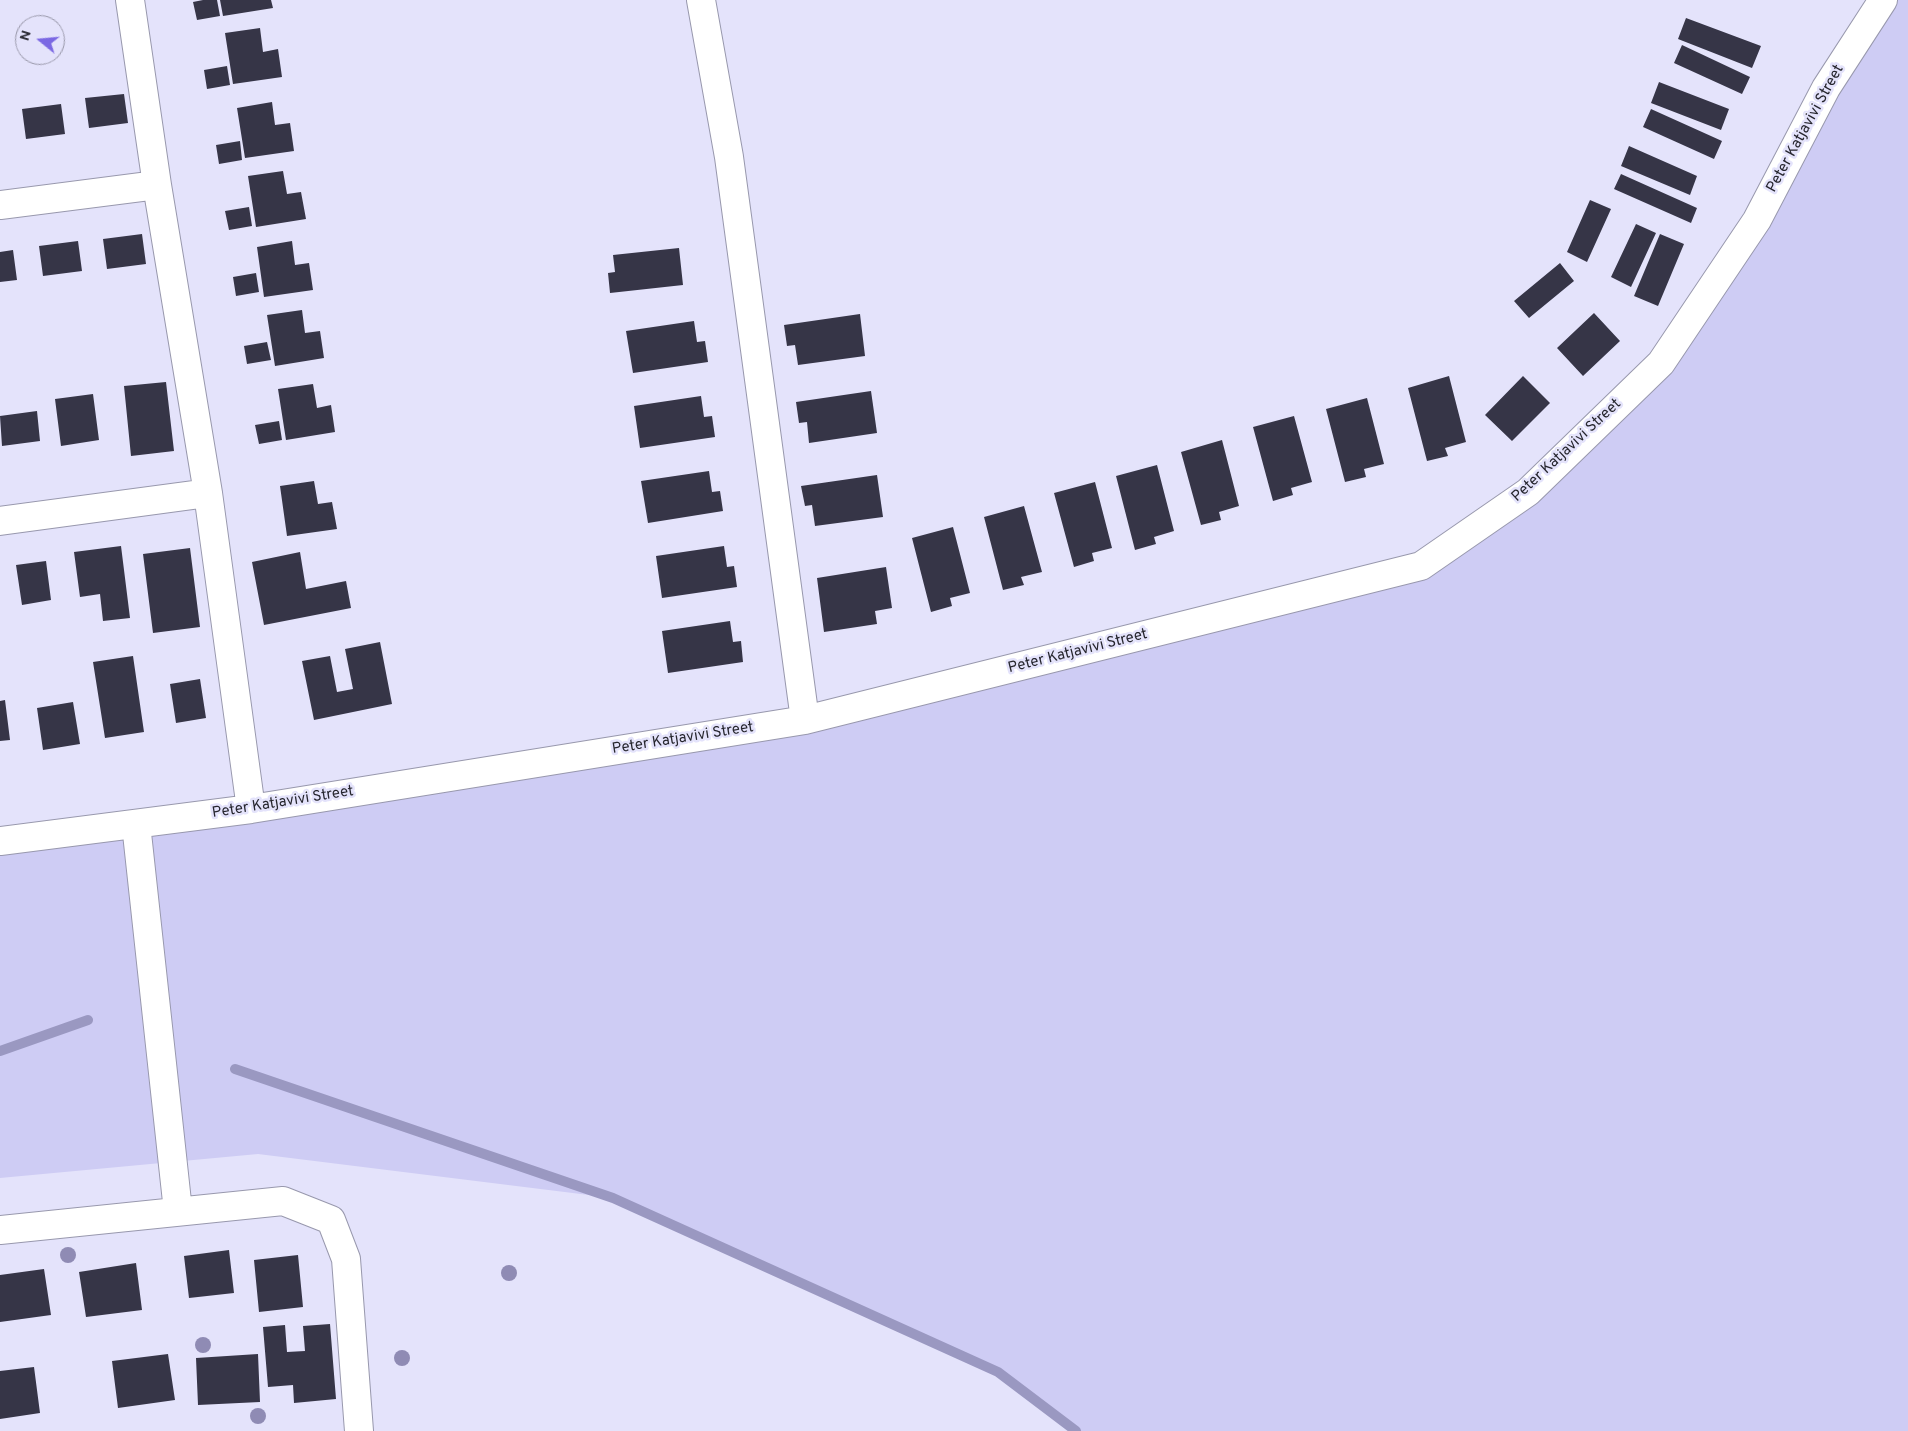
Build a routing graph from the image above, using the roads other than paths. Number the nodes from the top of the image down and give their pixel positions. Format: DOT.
graph roads {
  1 [pos="130,0"];
  2 [pos="701,0"];
  3 [pos="1883,0"];
  4 [pos="158,185"];
  5 [pos="0,204"];
  6 [pos="208,493"];
  7 [pos="0,521"];
  8 [pos="805,720"];
  9 [pos="251,809"];
  10 [pos="136,824"];
  11 [pos="0,842"];
  12 [pos="178,1212"];
  13 [pos="0,1230"];
  14 [pos="359,1431"];
  1 -- 4 [label="street"];
  2 -- 8 [label="street"];
  3 -- 8 [label="street, Peter Katjavivi Street"];
  4 -- 5 [label="street"];
  4 -- 6 [label="street"];
  6 -- 7 [label="street"];
  6 -- 9 [label="street"];
  8 -- 9 [label="street, Peter Katjavivi Street"];
  9 -- 10 [label="street, Peter Katjavivi Street"];
  10 -- 11 [label="street, Peter Katjavivi Street"];
  10 -- 12 [label="street"];
  12 -- 13 [label="street"];
  12 -- 14 [label="street"];
}
